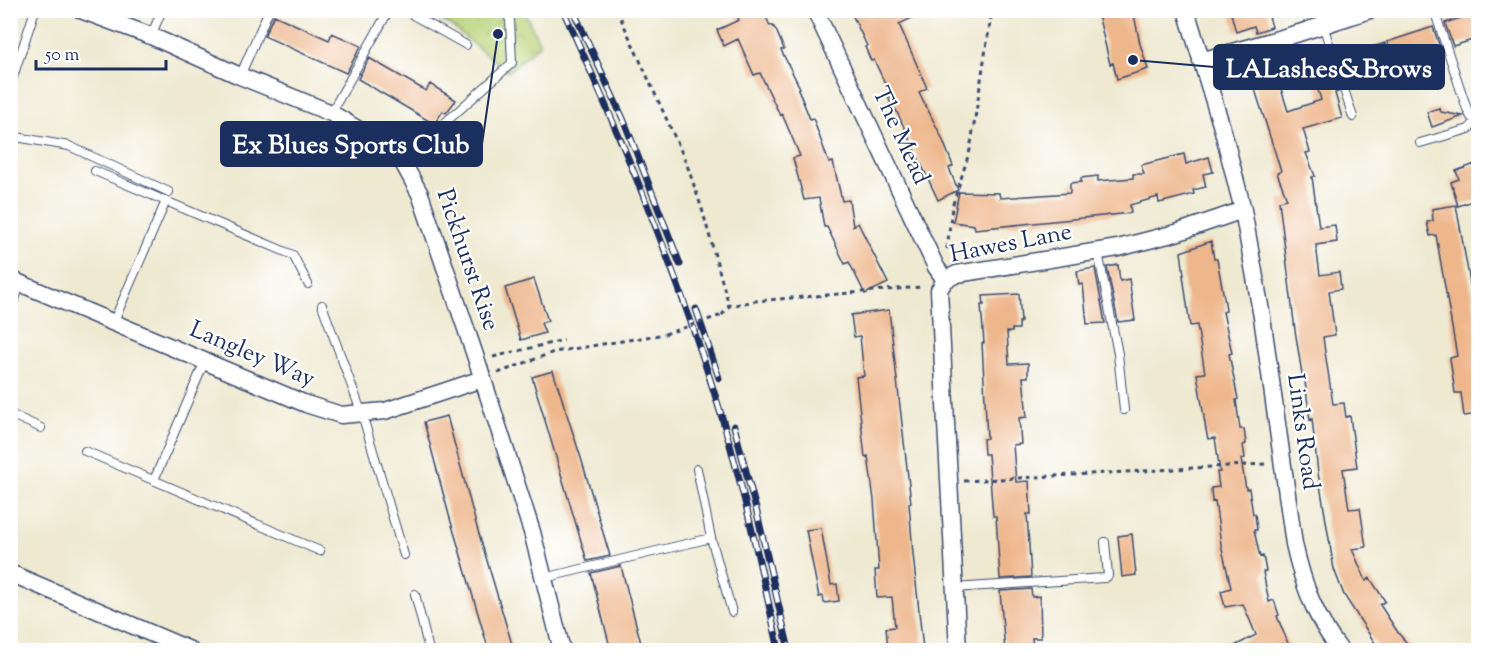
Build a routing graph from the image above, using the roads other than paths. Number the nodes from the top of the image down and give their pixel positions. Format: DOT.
graph roads {
  1 [pos="35,10"];
  2 [pos="81,10"];
  3 [pos="162,10"];
  4 [pos="269,10"];
  5 [pos="389,10"];
  6 [pos="404,10"];
  7 [pos="505,10"];
  8 [pos="815,10"];
  9 [pos="1186,10"];
  10 [pos="1370,10"];
  11 [pos="1434,10"];
  12 [pos="1320,18"];
  13 [pos="151,36"];
  14 [pos="466,45"];
  15 [pos="1201,61"];
  16 [pos="240,76"];
  17 [pos="10,86"];
  18 [pos="330,113"];
  19 [pos="1353,117"];
  20 [pos="1478,122"];
  21 [pos="10,136"];
  22 [pos="1420,143"];
  23 [pos="402,161"];
  24 [pos="95,171"];
  25 [pos="167,196"];
  26 [pos="1244,210"];
  27 [pos="1098,252"];
  28 [pos="940,274"];
  29 [pos="16,281"];
  30 [pos="308,284"];
  31 [pos="322,305"];
  32 [pos="10,310"];
  33 [pos="113,323"];
  34 [pos="205,361"];
  35 [pos="482,379"];
  36 [pos="1124,410"];
  37 [pos="10,414"];
  38 [pos="362,414"];
  39 [pos="41,428"];
  40 [pos="86,451"];
  41 [pos="697,469"];
  42 [pos="154,480"];
  43 [pos="711,538"];
  44 [pos="1105,542"];
  45 [pos="320,551"];
  46 [pos="404,555"];
  47 [pos="10,573"];
  48 [pos="544,578"];
  49 [pos="954,588"];
  50 [pos="415,594"];
  51 [pos="732,612"];
  52 [pos="190,651"];
  53 [pos="429,651"];
  54 [pos="562,651"];
  55 [pos="958,651"];
  56 [pos="1340,651"];
  1 -- 17 [label="lane"];
  2 -- 13 [label="street, Pickhurst Rise"];
  3 -- 13 [label="lane"];
  4 -- 16 [label="lane"];
  5 -- 18 [label="lane"];
  6 -- 14 [label="lane"];
  7 -- 23 [label="lane"];
  8 -- 28 [label="street, The Mead"];
  9 -- 15 [label="street"];
  10 -- 12 [label="street"];
  11 -- 20 [label="lane"];
  12 -- 15 [label="street"];
  12 -- 19 [label="lane"];
  13 -- 16 [label="street, Pickhurst Rise"];
  15 -- 26 [label="street"];
  16 -- 18 [label="street, Pickhurst Rise"];
  18 -- 23 [label="street, Pickhurst Rise"];
  20 -- 22 [label="lane"];
  21 -- 25 [label="lane"];
  23 -- 35 [label="street, Pickhurst Rise"];
  24 -- 25 [label="lane"];
  25 -- 30 [label="lane"];
  25 -- 33 [label="lane"];
  26 -- 27 [label="street, Hawes Lane"];
  26 -- 56 [label="street, Links Road"];
  27 -- 28 [label="street, Hawes Lane"];
  27 -- 36 [label="lane"];
  28 -- 49 [label="street, Hawes Lane"];
  29 -- 32 [label="lane"];
  29 -- 33 [label="street, Langley Way"];
  31 -- 38 [label="lane"];
  33 -- 34 [label="street, Langley Way"];
  34 -- 38 [label="street, Langley Way"];
  34 -- 42 [label="lane"];
  35 -- 38 [label="street, Langley Way"];
  35 -- 48 [label="street, Pickhurst Rise"];
  37 -- 39 [label="lane"];
  38 -- 46 [label="lane"];
  40 -- 42 [label="lane"];
  41 -- 43 [label="lane"];
  42 -- 45 [label="lane"];
  43 -- 48 [label="lane"];
  43 -- 51 [label="lane"];
  44 -- 49 [label="lane"];
  47 -- 52 [label="street"];
  48 -- 54 [label="street, Pickhurst Rise"];
  49 -- 55 [label="street, Hawes Lane"];
  50 -- 53 [label="lane"];
}
